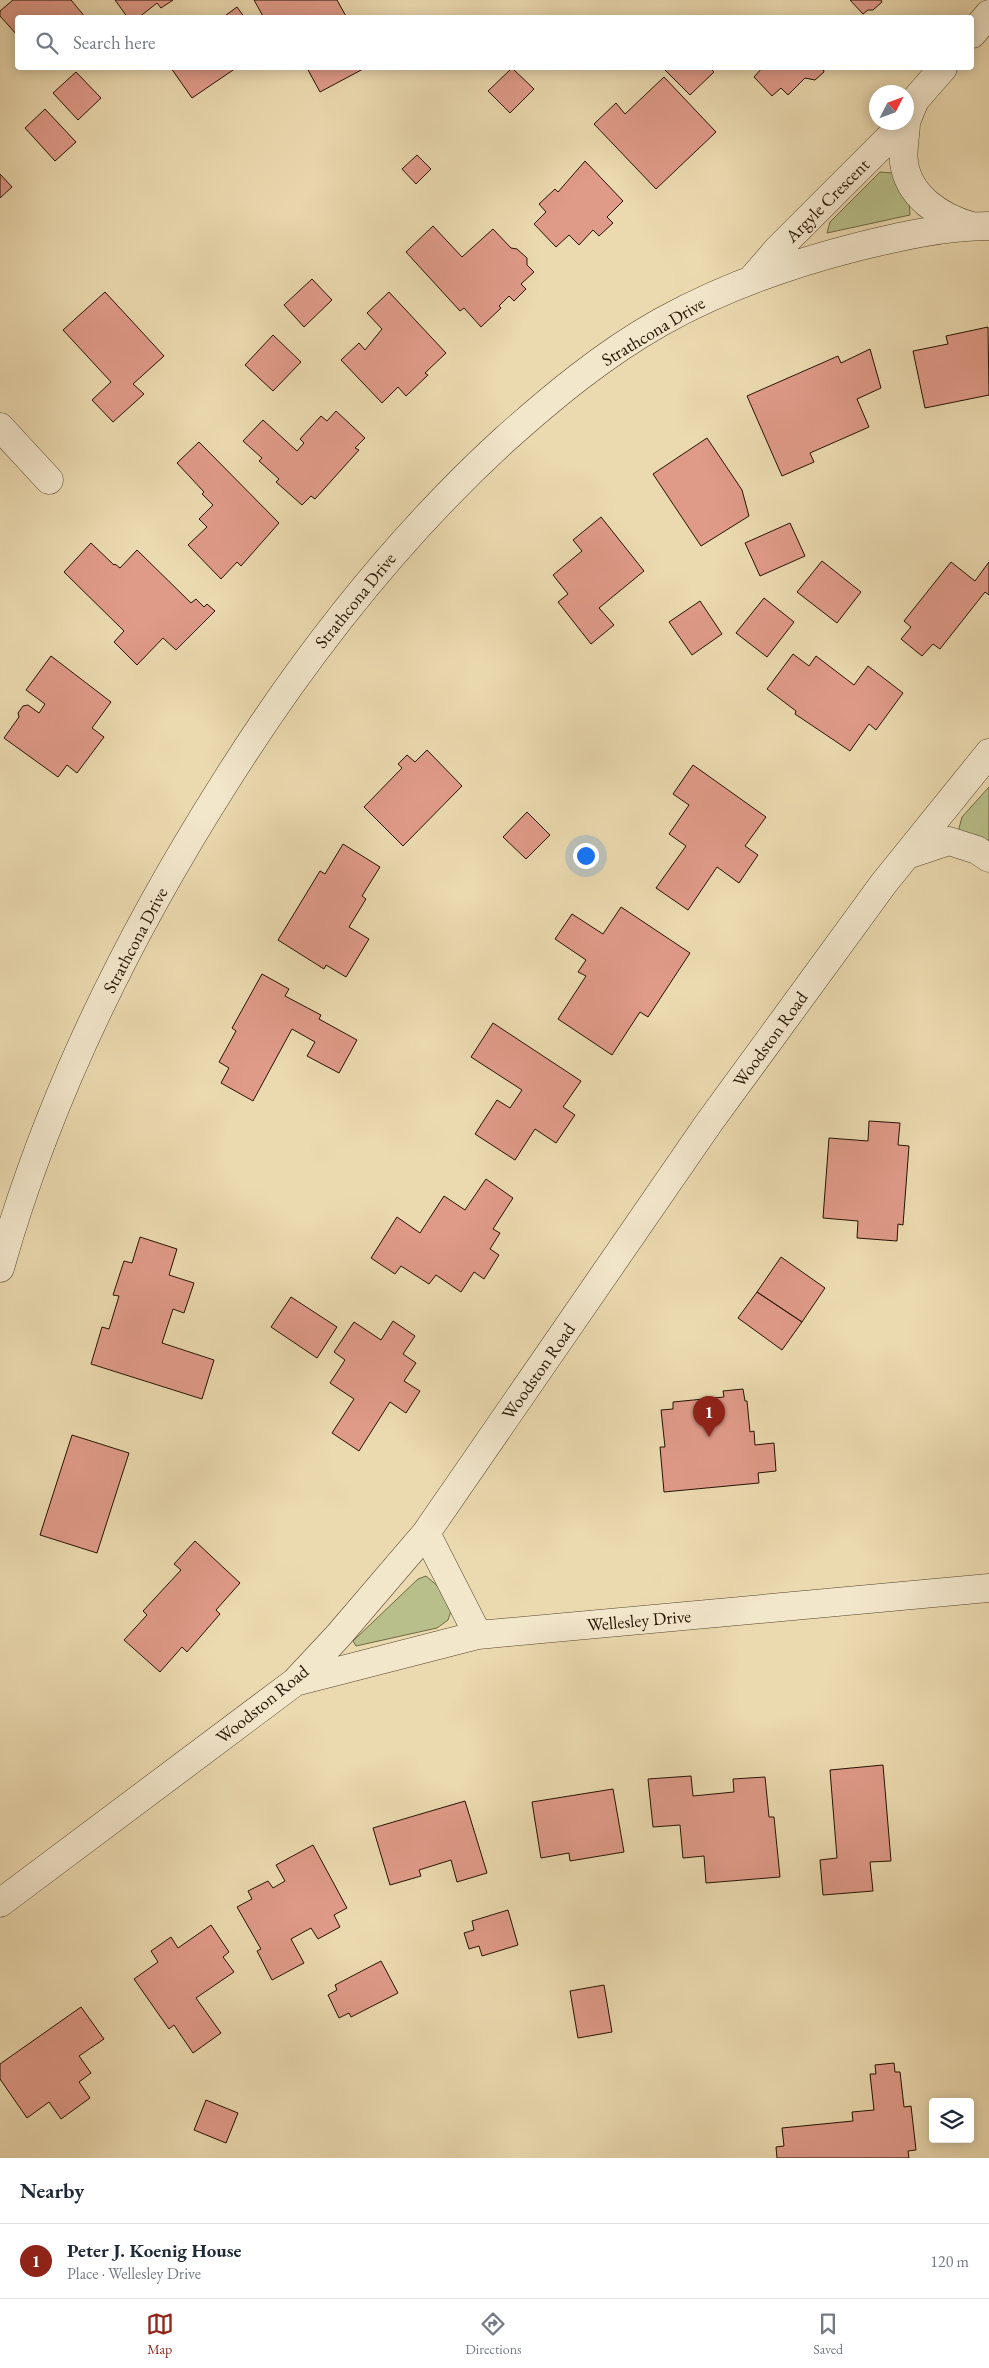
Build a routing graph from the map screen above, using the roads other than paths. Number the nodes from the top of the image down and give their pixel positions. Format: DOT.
graph roads {
  1 [pos="989,14"];
  2 [pos="974,32"];
  3 [pos="941,70"];
  4 [pos="914,102"];
  5 [pos="898,130"];
  6 [pos="906,130"];
  7 [pos="980,226"];
  8 [pos="751,280"];
  9 [pos="0,427"];
  10 [pos="48,480"];
  11 [pos="989,754"];
  12 [pos="907,855"];
  13 [pos="989,858"];
  14 [pos="0,1268"];
  15 [pos="426,1533"];
  16 [pos="989,1588"];
  17 [pos="478,1635"];
  18 [pos="295,1682"];
  19 [pos="0,1904"];
  1 -- 2 [label="street"];
  3 -- 4 [label="street, Argyle Crescent"];
  5 -- 8 [label="street, Argyle Crescent"];
  6 -- 7 [label="street, Argyle Crescent"];
  7 -- 8 [label="street, Strathcona Drive"];
  8 -- 14 [label="street, Strathcona Drive"];
  9 -- 10 [label="street"];
  11 -- 12 [label="street, Woodston Road"];
  12 -- 13 [label="street"];
  12 -- 15 [label="street, Woodston Road"];
  15 -- 17 [label="street"];
  15 -- 18 [label="street, Woodston Road"];
  16 -- 17 [label="street, Wellesley Drive"];
  17 -- 18 [label="street, Wellesley Drive"];
  18 -- 19 [label="street, Woodston Road"];
}
